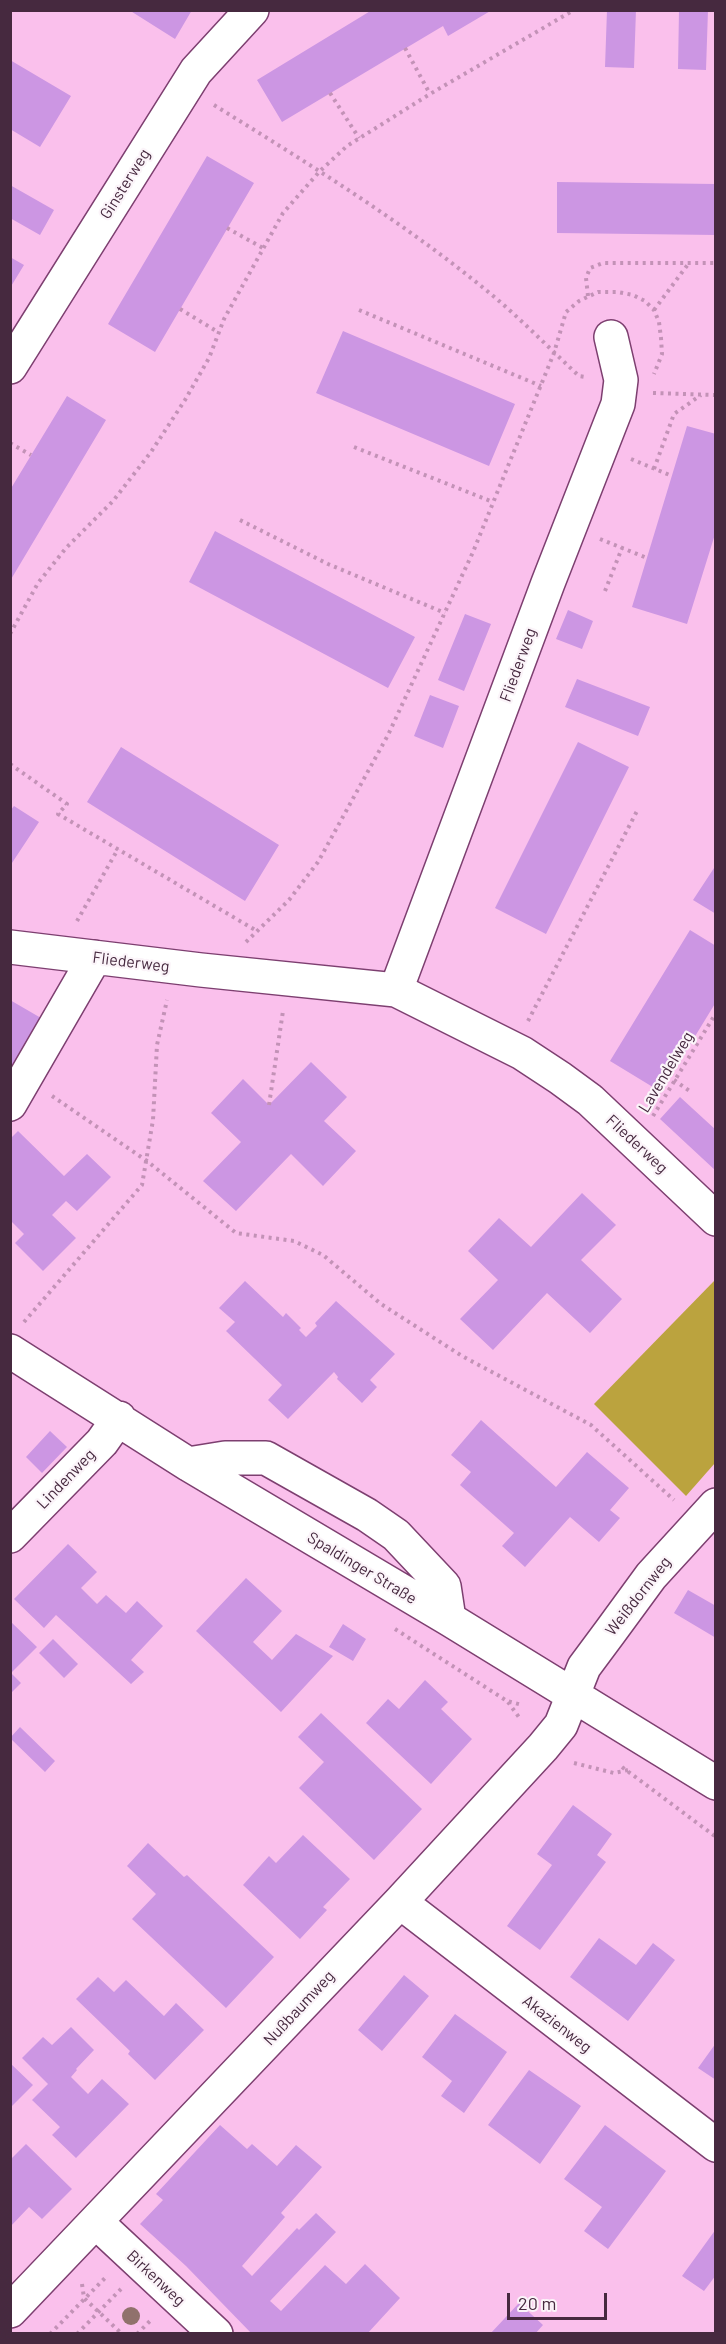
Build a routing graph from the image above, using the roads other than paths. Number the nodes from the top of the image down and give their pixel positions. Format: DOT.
graph roads {
  1 [pos="252,10"];
  2 [pos="611,337"];
  3 [pos="10,367"];
  4 [pos="10,947"];
  5 [pos="95,957"];
  6 [pos="396,990"];
  7 [pos="10,1104"];
  8 [pos="716,1219"];
  9 [pos="17,1337"];
  10 [pos="119,1418"];
  11 [pos="188,1464"];
  12 [pos="716,1504"];
  13 [pos="10,1536"];
  14 [pos="449,1619"];
  15 [pos="573,1695"];
  16 [pos="708,1781"];
  17 [pos="400,1902"];
  18 [pos="716,2145"];
  19 [pos="96,2222"];
  20 [pos="10,2312"];
  21 [pos="216,2334"];
  1 -- 3 [label="street, Ginsterweg"];
  2 -- 6 [label="street, Fliederweg"];
  4 -- 5 [label="street, Fliederweg"];
  5 -- 6 [label="street, Fliederweg"];
  5 -- 7 [label="street"];
  6 -- 8 [label="street, Fliederweg"];
  9 -- 10 [label="street, Spaldinger Straße"];
  10 -- 11 [label="street, Spaldinger Straße"];
  10 -- 13 [label="street, Lindenweg"];
  11 -- 14 [label="street, Spaldinger Straße"];
  11 -- 14 [label="street"];
  12 -- 15 [label="street, Weißdornweg"];
  14 -- 15 [label="street, Spaldinger Straße"];
  15 -- 16 [label="street, Spaldinger Straße"];
  15 -- 17 [label="street, Nußbaumweg"];
  17 -- 18 [label="street, Akazienweg"];
  17 -- 19 [label="street, Nußbaumweg"];
  19 -- 20 [label="street, Nußbaumweg"];
  19 -- 21 [label="street, Birkenweg"];
}
